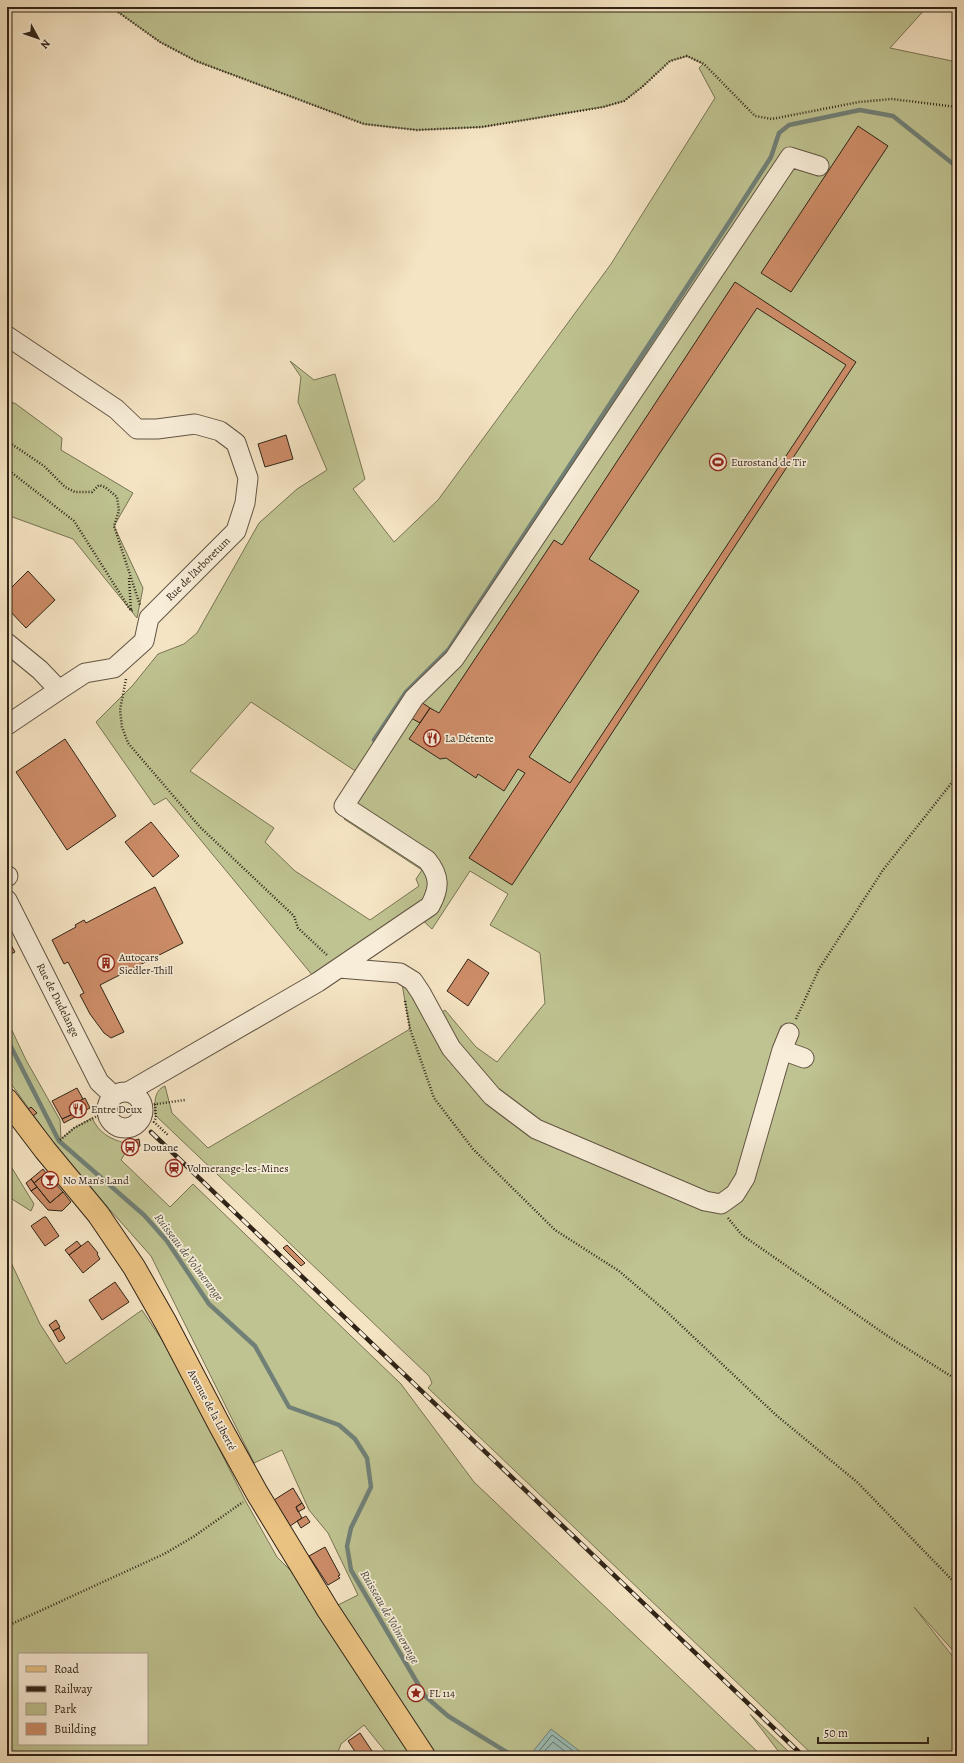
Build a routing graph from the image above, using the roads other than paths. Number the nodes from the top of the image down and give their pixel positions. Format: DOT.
graph roads {
  1 [pos="819,166"];
  2 [pos="7,336"];
  3 [pos="7,643"];
  4 [pos="59,690"];
  5 [pos="7,725"];
  6 [pos="7,900"];
  7 [pos="339,968"];
  8 [pos="804,1058"];
  9 [pos="7,1100"];
  10 [pos="116,1100"];
  11 [pos="424,1756"];
  1 -- 7 [label="street"];
  2 -- 4 [label="street, Rue de l'Arboretum"];
  3 -- 4 [label="street"];
  4 -- 5 [label="street"];
  6 -- 10 [label="street, Rue de Dudelange"];
  7 -- 8 [label="street"];
  7 -- 10 [label="street"];
  9 -- 11 [label="main road, Avenue de la Liberté"];
  10 -- 10 [label="street, Rue de Dudelange"];
}
